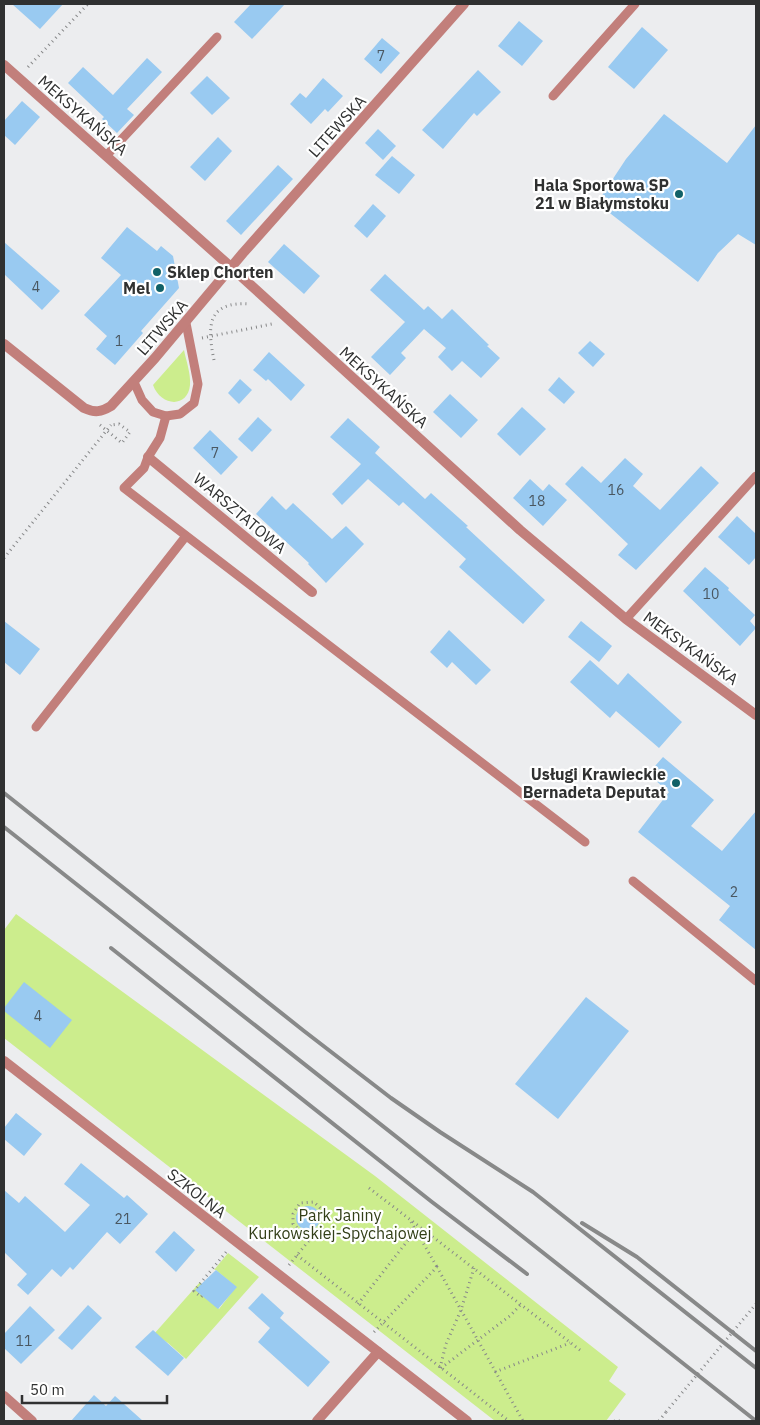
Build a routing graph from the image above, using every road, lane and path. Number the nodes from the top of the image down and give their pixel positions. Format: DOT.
graph roads {
  1 [pos="88,4"];
  2 [pos="464,4"];
  3 [pos="634,4"];
  4 [pos="217,37"];
  5 [pos="4,65"];
  6 [pos="18,78"];
  7 [pos="553,96"];
  8 [pos="106,156"];
  9 [pos="232,268"];
  10 [pos="256,308"];
  11 [pos="267,317"];
  12 [pos="186,323"];
  13 [pos="209,337"];
  14 [pos="4,344"];
  15 [pos="214,360"];
  16 [pos="134,382"];
  17 [pos="166,416"];
  18 [pos="102,427"];
  19 [pos="148,456"];
  20 [pos="756,476"];
  21 [pos="186,536"];
  22 [pos="4,558"];
  23 [pos="312,592"];
  24 [pos="626,619"];
  25 [pos="756,715"];
  26 [pos="36,727"];
  27 [pos="585,842"];
  28 [pos="633,881"];
  29 [pos="756,980"];
  30 [pos="4,1061"];
  31 [pos="369,1188"];
  32 [pos="409,1219"];
  33 [pos="416,1230"];
  34 [pos="314,1234"];
  35 [pos="226,1252"];
  36 [pos="296,1255"];
  37 [pos="287,1267"];
  38 [pos="437,1267"];
  39 [pos="474,1268"];
  40 [pos="202,1296"];
  41 [pos="358,1304"];
  42 [pos="521,1304"];
  43 [pos="756,1304"];
  44 [pos="461,1310"];
  45 [pos="383,1323"];
  46 [pos="372,1334"];
  47 [pos="478,1341"];
  48 [pos="571,1343"];
  49 [pos="580,1350"];
  50 [pos="378,1352"];
  51 [pos="440,1368"];
  52 [pos="495,1372"];
  53 [pos="4,1396"];
  54 [pos="32,1421"];
  55 [pos="317,1421"];
  56 [pos="466,1421"];
  57 [pos="509,1421"];
  58 [pos="522,1421"];
  59 [pos="615,1421"];
  60 [pos="619,1421"];
  61 [pos="659,1421"];
  1 -- 6 [label="path"];
  2 -- 9 [label="street, LITEWSKA"];
  3 -- 7 [label="lane"];
  4 -- 8 [label="lane"];
  5 -- 6 [label="street, MEKSYKAŃSKA"];
  6 -- 8 [label="street, MEKSYKAŃSKA"];
  8 -- 9 [label="street, MEKSYKAŃSKA"];
  9 -- 12 [label="street, LITWSKA"];
  9 -- 24 [label="street, MEKSYKAŃSKA"];
  10 -- 13 [label="path"];
  11 -- 13 [label="path"];
  12 -- 16 [label="street, LITWSKA"];
  12 -- 17 [label="lane"];
  13 -- 15 [label="path"];
  14 -- 16 [label="street"];
  16 -- 17 [label="lane"];
  17 -- 19 [label="lane"];
  18 -- 22 [label="path, bridge"];
  19 -- 21 [label="lane"];
  19 -- 23 [label="street, WARSZTATOWA"];
  20 -- 24 [label="lane"];
  21 -- 26 [label="lane"];
  21 -- 27 [label="lane"];
  24 -- 25 [label="street, MEKSYKAŃSKA"];
  28 -- 29 [label="lane"];
  30 -- 50 [label="street, SZKOLNA"];
  31 -- 32 [label="path"];
  32 -- 33 [label="path"];
  32 -- 39 [label="path"];
  33 -- 38 [label="path"];
  33 -- 41 [label="path"];
  34 -- 34 [label="path"];
  34 -- 36 [label="path"];
  35 -- 40 [label="path"];
  36 -- 37 [label="path"];
  36 -- 41 [label="path"];
  38 -- 44 [label="path"];
  38 -- 45 [label="path"];
  39 -- 42 [label="path"];
  39 -- 44 [label="path"];
  41 -- 45 [label="path"];
  42 -- 47 [label="path"];
  42 -- 48 [label="path"];
  43 -- 61 [label="path, bridge"];
  44 -- 47 [label="path"];
  44 -- 51 [label="path"];
  45 -- 46 [label="path"];
  45 -- 51 [label="path"];
  47 -- 51 [label="path"];
  47 -- 52 [label="path"];
  48 -- 49 [label="path"];
  48 -- 52 [label="path"];
  50 -- 55 [label="street"];
  50 -- 56 [label="street, SZKOLNA"];
  51 -- 57 [label="path"];
  52 -- 58 [label="path"];
  53 -- 54 [label="street"];
  59 -- 60 [label="path"];
}
